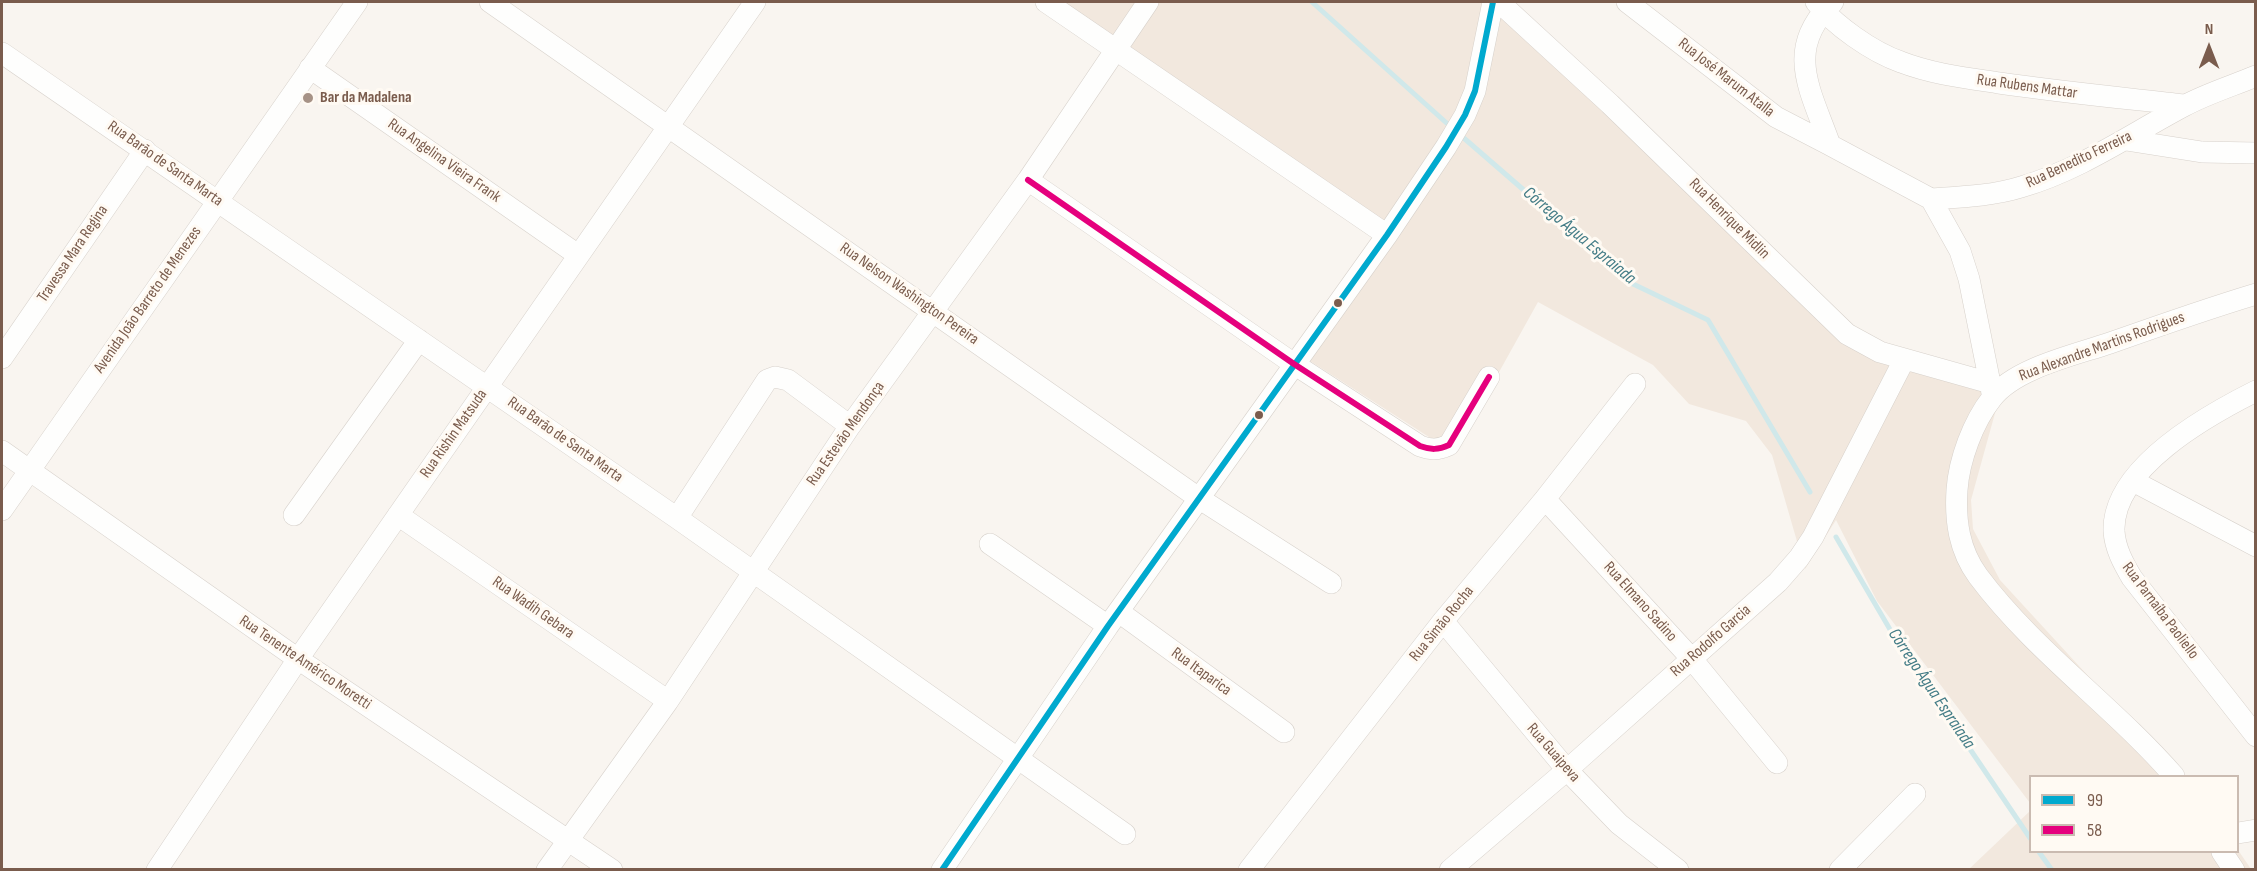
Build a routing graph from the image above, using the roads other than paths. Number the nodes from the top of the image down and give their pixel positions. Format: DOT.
graph roads {
  1 [pos="357,2"];
  2 [pos="490,2"];
  3 [pos="755,2"];
  4 [pos="1046,2"];
  5 [pos="1148,2"];
  6 [pos="1493,2"];
  7 [pos="1499,2"];
  8 [pos="1627,2"];
  9 [pos="1824,5"];
  10 [pos="1115,49"];
  11 [pos="2,53"];
  12 [pos="310,68"];
  13 [pos="2256,76"];
  14 [pos="2185,105"];
  15 [pos="670,126"];
  16 [pos="2126,140"];
  17 [pos="1830,145"];
  18 [pos="144,150"];
  19 [pos="2256,153"];
  20 [pos="1028,180"];
  21 [pos="1931,199"];
  22 [pos="217,200"];
  23 [pos="1387,235"];
  24 [pos="578,255"];
  25 [pos="2256,294"];
  26 [pos="934,312"];
  27 [pos="419,340"];
  28 [pos="2,358"];
  29 [pos="1904,360"];
  30 [pos="1294,364"];
  31 [pos="1489,377"];
  32 [pos="1635,384"];
  33 [pos="487,387"];
  34 [pos="1991,390"];
  35 [pos="2256,391"];
  36 [pos="849,426"];
  37 [pos="2,451"];
  38 [pos="29,471"];
  39 [pos="2133,480"];
  40 [pos="1200,499"];
  41 [pos="1545,499"];
  42 [pos="2,510"];
  43 [pos="294,515"];
  44 [pos="398,515"];
  45 [pos="677,518"];
  46 [pos="990,544"];
  47 [pos="2256,546"];
  48 [pos="752,573"];
  49 [pos="1331,583"];
  50 [pos="1113,619"];
  51 [pos="1443,621"];
  52 [pos="1691,658"];
  53 [pos="298,659"];
  54 [pos="668,701"];
  55 [pos="1284,732"];
  56 [pos="2256,736"];
  57 [pos="1019,758"];
  58 [pos="1777,763"];
  59 [pos="1567,770"];
  60 [pos="2172,775"];
  61 [pos="1915,794"];
  62 [pos="2256,830"];
  63 [pos="2239,833"];
  64 [pos="1125,834"];
  65 [pos="568,839"];
  66 [pos="2223,853"];
  67 [pos="1250,867"];
  68 [pos="157,870"];
  69 [pos="548,870"];
  70 [pos="612,870"];
  71 [pos="942,870"];
  72 [pos="1450,870"];
  73 [pos="1678,870"];
  74 [pos="1840,870"];
  75 [pos="2234,870"];
  1 -- 12 [label="street, Avenida João Barreto de Menezes"];
  2 -- 15 [label="street, Rua Nelson Washington Pereira"];
  3 -- 15 [label="street, Rua Rishin Matsuda"];
  4 -- 10 [label="street"];
  5 -- 10 [label="street, Rua Estevão Mendonça"];
  6 -- 23 [label="street"];
  7 -- 29 [label="street, Rua Henrique Midlin"];
  8 -- 17 [label="street, Rua José Marum Atalla"];
  9 -- 14 [label="street, Rua Rubens Mattar"];
  9 -- 17 [label="street"];
  10 -- 20 [label="street, Rua Estevão Mendonça"];
  10 -- 23 [label="street"];
  11 -- 18 [label="street, Rua Barão de Santa Marta"];
  12 -- 22 [label="street, Avenida João Barreto de Menezes"];
  12 -- 24 [label="street, Rua Angelina Vieira Frank"];
  13 -- 14 [label="street, Rua Rubens Mattar"];
  14 -- 16 [label="street, Rua Benedito Ferreira"];
  15 -- 24 [label="street, Rua Rishin Matsuda"];
  15 -- 26 [label="street, Rua Nelson Washington Pereira"];
  16 -- 19 [label="street"];
  16 -- 21 [label="street, Rua Benedito Ferreira"];
  17 -- 21 [label="street, Rua José Marum Atalla"];
  18 -- 22 [label="street, Rua Barão de Santa Marta"];
  18 -- 28 [label="street, Travessa Mara Regina"];
  20 -- 26 [label="street, Rua Estevão Mendonça"];
  20 -- 30 [label="street"];
  21 -- 34 [label="street"];
  22 -- 27 [label="street, Rua Barão de Santa Marta"];
  22 -- 38 [label="street, Avenida João Barreto de Menezes"];
  23 -- 30 [label="street"];
  24 -- 33 [label="street, Rua Rishin Matsuda"];
  25 -- 34 [label="street, Rua Alexandre Martins Rodrigues"];
  26 -- 36 [label="street, Rua Estevão Mendonça"];
  26 -- 40 [label="street, Rua Nelson Washington Pereira"];
  27 -- 33 [label="street, Rua Barão de Santa Marta"];
  27 -- 43 [label="street"];
  29 -- 34 [label="street, Rua Henrique Midlin"];
  29 -- 52 [label="street, Rua Rodolfo Garcia"];
  30 -- 31 [label="street"];
  30 -- 40 [label="street"];
  32 -- 41 [label="street, Rua Simão Rocha"];
  33 -- 44 [label="street, Rua Rishin Matsuda"];
  33 -- 45 [label="street, Rua Barão de Santa Marta"];
  34 -- 60 [label="street, Rua Alexandre Martins Rodrigues"];
  35 -- 39 [label="street, Rua Parnaíba Paoliello"];
  36 -- 45 [label="street"];
  36 -- 48 [label="street, Rua Estevão Mendonça"];
  37 -- 38 [label="street, Rua Tenente Américo Moretti"];
  38 -- 42 [label="street, Avenida João Barreto de Menezes"];
  38 -- 53 [label="street, Rua Tenente Américo Moretti"];
  39 -- 47 [label="street"];
  39 -- 56 [label="street, Rua Parnaíba Paoliello"];
  40 -- 49 [label="street, Rua Nelson Washington Pereira"];
  40 -- 50 [label="street"];
  41 -- 51 [label="street, Rua Simão Rocha"];
  41 -- 52 [label="street, Rua Elmano Sadino"];
  44 -- 53 [label="street, Rua Rishin Matsuda"];
  44 -- 54 [label="street, Rua Wadih Gebara"];
  45 -- 48 [label="street, Rua Barão de Santa Marta"];
  46 -- 50 [label="street, Rua Itaparica"];
  48 -- 54 [label="street, Rua Estevão Mendonça"];
  48 -- 57 [label="street, Rua Barão de Santa Marta"];
  50 -- 55 [label="street, Rua Itaparica"];
  50 -- 57 [label="street"];
  51 -- 59 [label="street, Rua Guaipeva"];
  51 -- 67 [label="street, Rua Simão Rocha"];
  52 -- 58 [label="street, Rua Elmano Sadino"];
  52 -- 59 [label="street, Rua Rodolfo Garcia"];
  53 -- 65 [label="street, Rua Tenente Américo Moretti"];
  53 -- 68 [label="street, Rua Rishin Matsuda"];
  54 -- 65 [label="street, Rua Estevão Mendonça"];
  57 -- 64 [label="street, Rua Barão de Santa Marta"];
  57 -- 71 [label="street"];
  59 -- 72 [label="street, Rua Rodolfo Garcia"];
  59 -- 73 [label="street, Rua Guaipeva"];
  61 -- 74 [label="street"];
  62 -- 63 [label="street"];
  65 -- 69 [label="street, Rua Estevão Mendonça"];
  65 -- 70 [label="street, Rua Tenente Américo Moretti"];
  66 -- 75 [label="street"];
}
